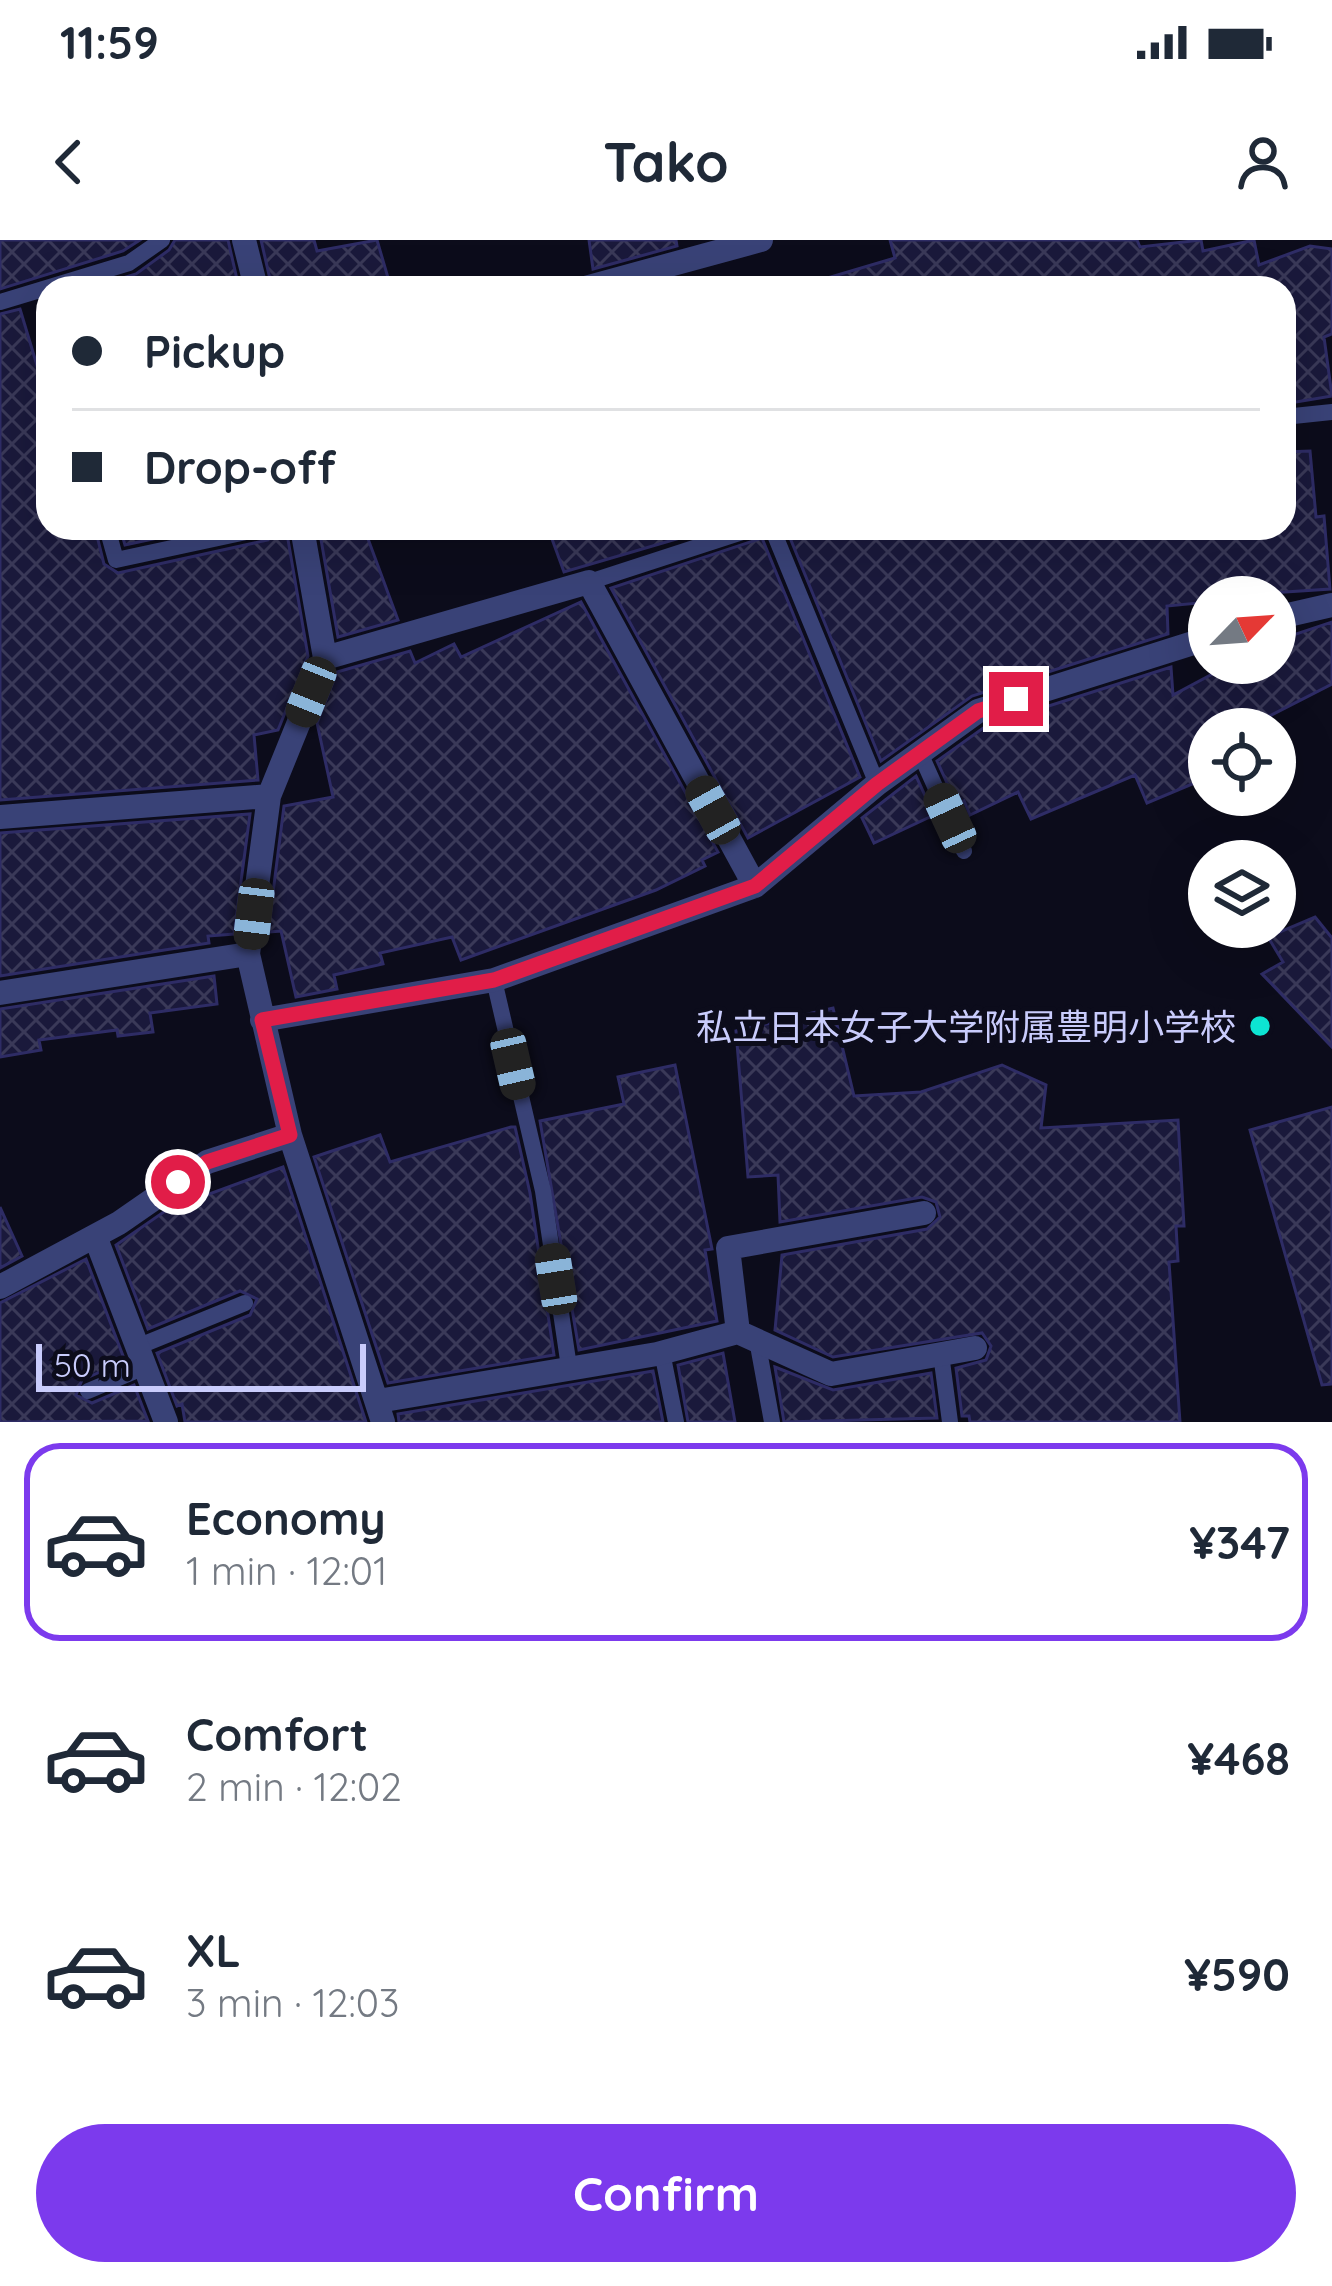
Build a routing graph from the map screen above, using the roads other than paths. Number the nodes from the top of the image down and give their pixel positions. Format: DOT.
graph roads {
  1 [pos="162,240"];
  2 [pos="244,240"];
  3 [pos="761,240"];
  4 [pos="92,276"];
  5 [pos="253,276"];
  6 [pos="629,276"];
  7 [pos="36,294"];
  8 [pos="0,302"];
  9 [pos="1332,412"];
  10 [pos="1296,416"];
  11 [pos="110,540"];
  12 [pos="209,540"];
  13 [pos="304,540"];
  14 [pos="718,540"];
  15 [pos="777,540"];
  16 [pos="589,582"];
  17 [pos="1332,605"];
  18 [pos="1296,613"];
  19 [pos="1188,645"];
  20 [pos="325,658"];
  21 [pos="920,753"];
  22 [pos="877,784"];
  23 [pos="269,796"];
  24 [pos="0,817"];
  25 [pos="964,851"];
  26 [pos="755,886"];
  27 [pos="248,954"];
  28 [pos="494,980"];
  29 [pos="0,993"];
  30 [pos="262,1020"];
  31 [pos="290,1135"];
  32 [pos="924,1213"];
  33 [pos="95,1236"];
  34 [pos="0,1286"];
  35 [pos="245,1303"];
  36 [pos="748,1336"];
  37 [pos="975,1348"];
  38 [pos="662,1352"];
  39 [pos="940,1354"];
  40 [pos="141,1356"];
  41 [pos="569,1367"];
  42 [pos="88,1390"];
  43 [pos="380,1411"];
  44 [pos="166,1422"];
  45 [pos="676,1422"];
  46 [pos="772,1422"];
  47 [pos="950,1422"];
  1 -- 4 [label="lane"];
  2 -- 5 [label="street"];
  3 -- 6 [label="street"];
  7 -- 8 [label="lane"];
  9 -- 10 [label="lane"];
  11 -- 12 [label="lane"];
  13 -- 20 [label="street"];
  14 -- 16 [label="lane"];
  15 -- 22 [label="lane"];
  16 -- 20 [label="street"];
  16 -- 26 [label="street"];
  17 -- 18 [label="street"];
  19 -- 21 [label="street"];
  20 -- 23 [label="street"];
  21 -- 22 [label="street"];
  21 -- 25 [label="lane"];
  22 -- 26 [label="street"];
  23 -- 24 [label="street"];
  23 -- 27 [label="street"];
  26 -- 28 [label="street"];
  27 -- 29 [label="street"];
  27 -- 30 [label="street"];
  28 -- 30 [label="street"];
  28 -- 41 [label="lane"];
  30 -- 31 [label="street"];
  31 -- 33 [label="street"];
  31 -- 43 [label="street"];
  32 -- 36 [label="street"];
  33 -- 34 [label="street"];
  33 -- 40 [label="street"];
  35 -- 40 [label="lane"];
  36 -- 38 [label="street"];
  36 -- 39 [label="street"];
  36 -- 46 [label="lane"];
  37 -- 39 [label="street"];
  38 -- 41 [label="street"];
  38 -- 45 [label="lane"];
  39 -- 47 [label="lane"];
  40 -- 42 [label="lane"];
  40 -- 44 [label="street"];
  41 -- 43 [label="street"];
}
